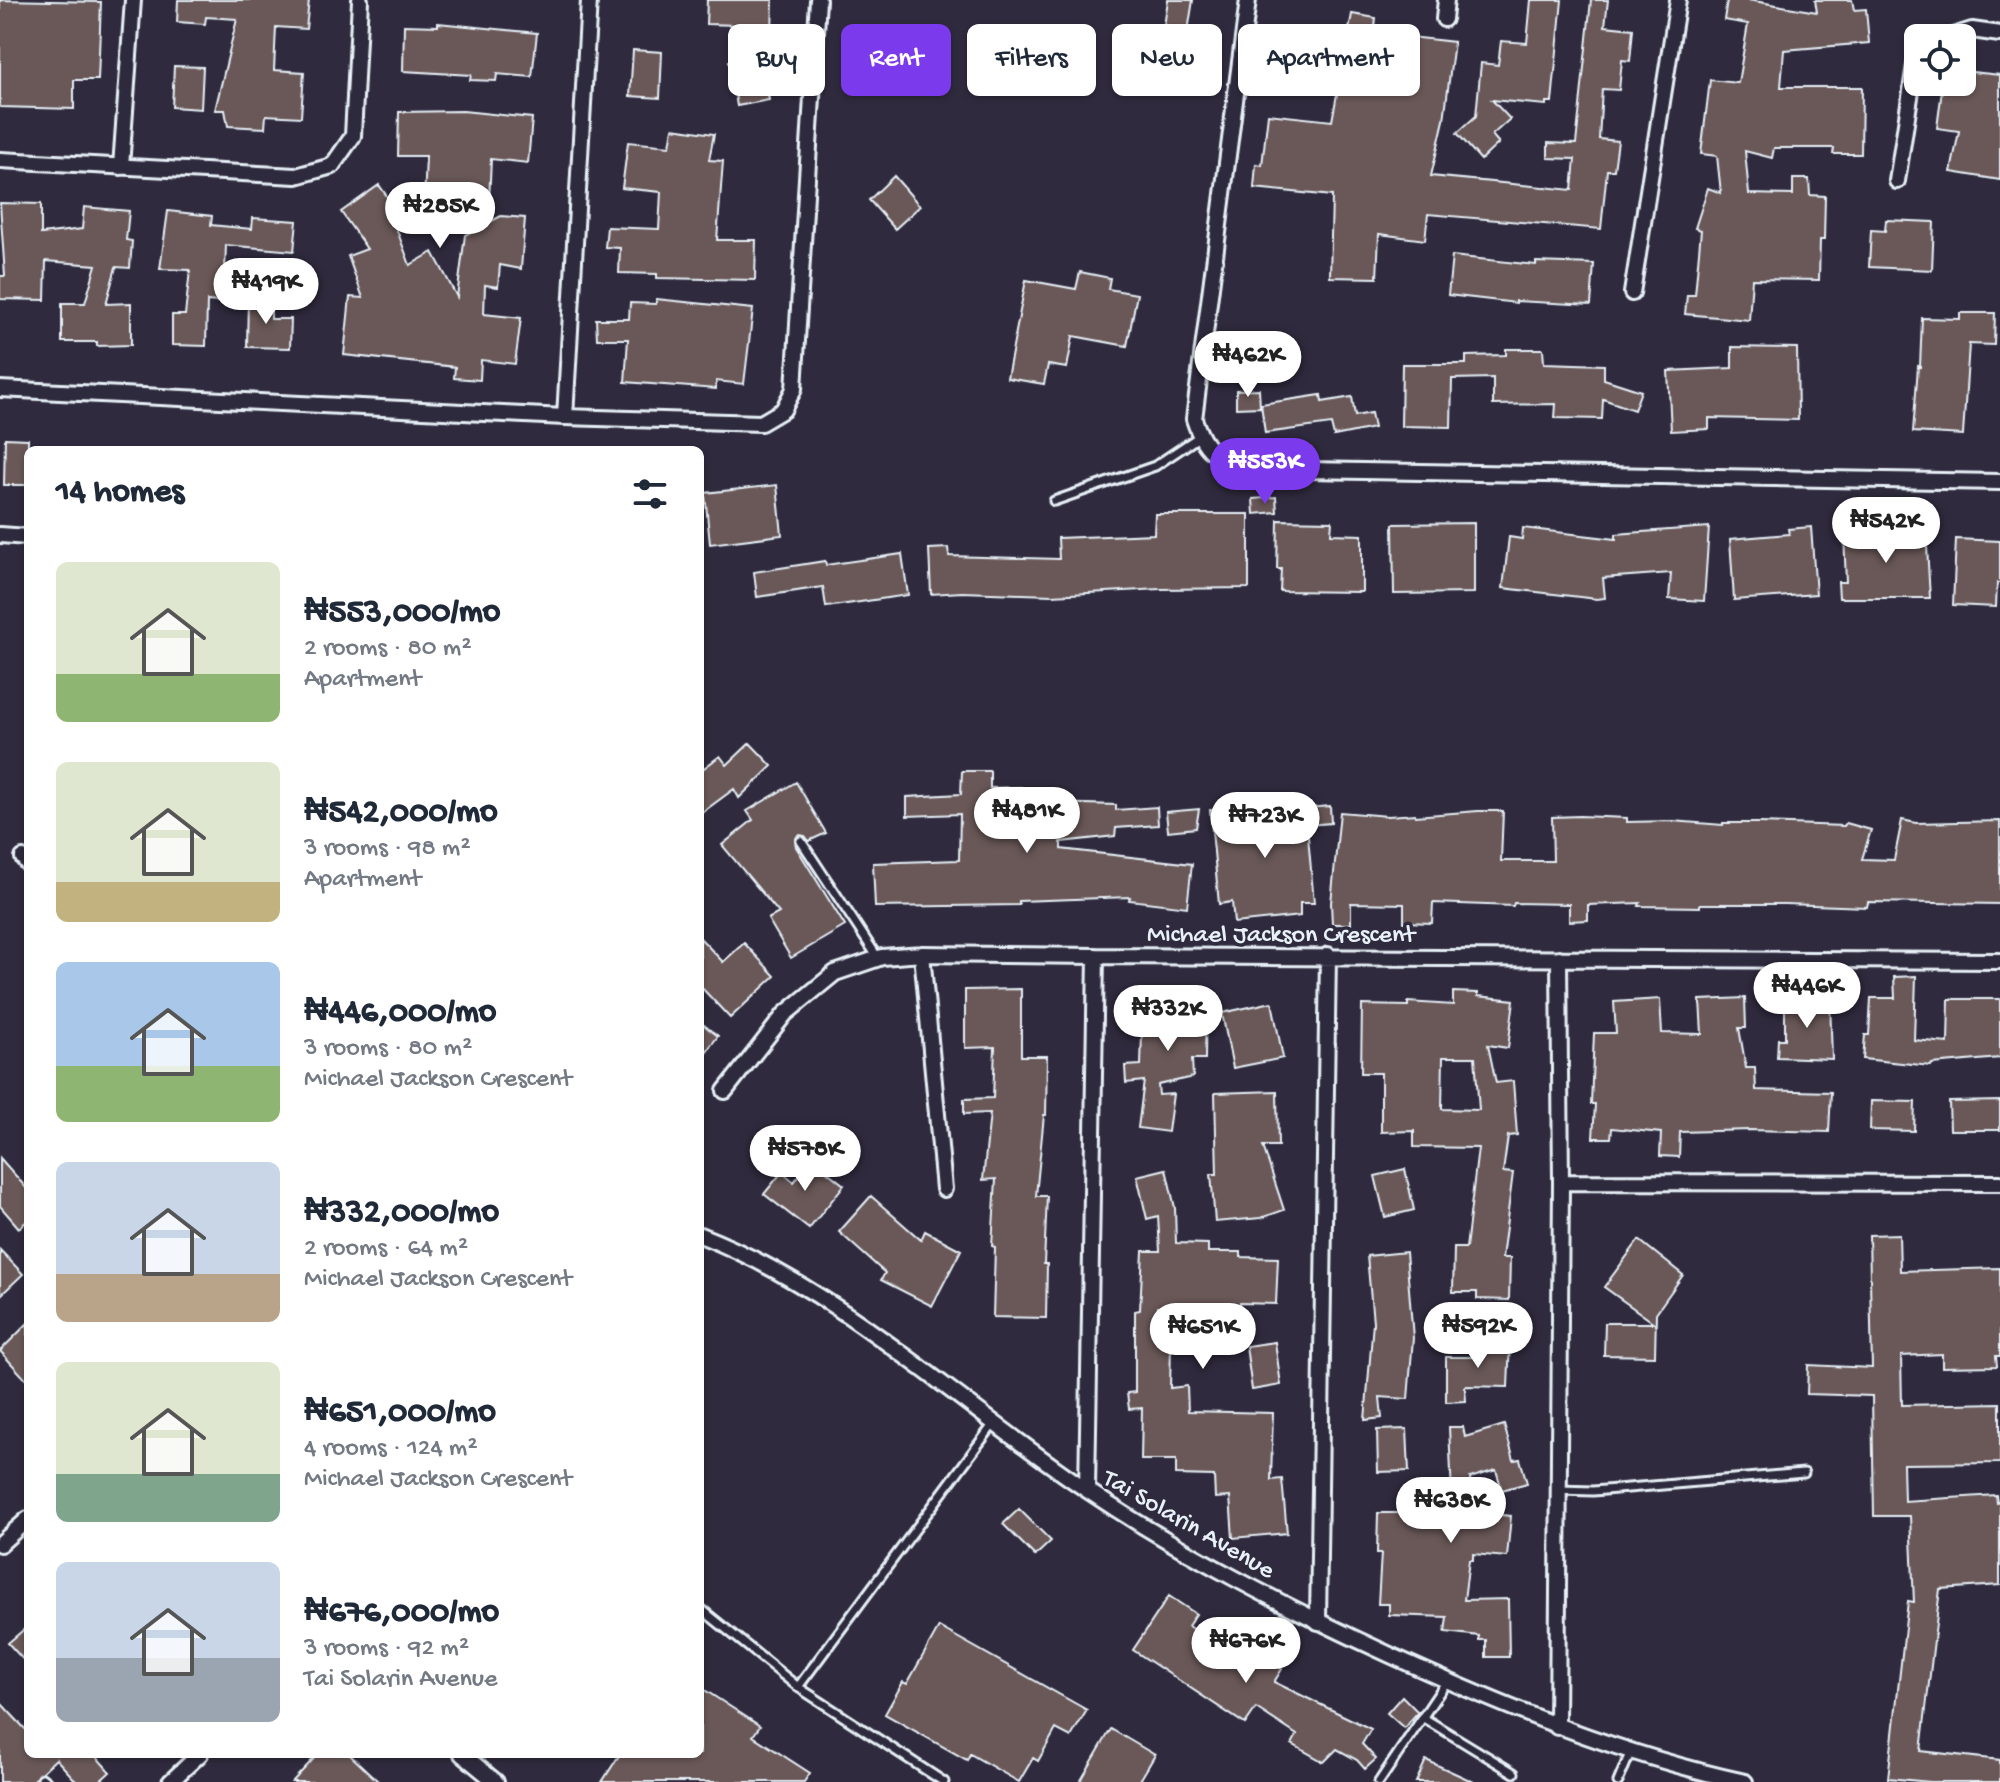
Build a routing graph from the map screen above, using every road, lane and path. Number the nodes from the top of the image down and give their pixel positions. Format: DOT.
graph roads {
  1 [pos="133,0"];
  2 [pos="360,0"];
  3 [pos="589,0"];
  4 [pos="818,0"];
  5 [pos="1248,0"];
  6 [pos="1446,0"];
  7 [pos="1678,0"];
  8 [pos="1444,19"];
  9 [pos="1976,31"];
  10 [pos="2000,34"];
  11 [pos="1909,96"];
  12 [pos="0,160"];
  13 [pos="121,167"];
  14 [pos="1897,181"];
  15 [pos="1632,293"];
  16 [pos="0,389"];
  17 [pos="565,417"];
  18 [pos="1200,436"];
  19 [pos="2000,482"];
  20 [pos="1054,501"];
  21 [pos="0,535"];
  22 [pos="24,537"];
  23 [pos="801,841"];
  24 [pos="922,954"];
  25 [pos="1328,955"];
  26 [pos="1096,956"];
  27 [pos="878,958"];
  28 [pos="1559,958"];
  29 [pos="2000,961"];
  30 [pos="725,1091"];
  31 [pos="1561,1182"];
  32 [pos="2000,1183"];
  33 [pos="944,1189"];
  34 [pos="704,1237"];
  35 [pos="995,1422"];
  36 [pos="1804,1473"];
  37 [pos="1087,1490"];
  38 [pos="1559,1490"];
  39 [pos="24,1523"];
  40 [pos="0,1544"];
  41 [pos="704,1611"];
  42 [pos="1318,1622"];
  43 [pos="1447,1681"];
  44 [pos="798,1687"];
  45 [pos="1422,1717"];
  46 [pos="1557,1727"];
  47 [pos="1631,1751"];
  48 [pos="196,1758"];
  49 [pos="467,1758"];
  50 [pos="1514,1773"];
  51 [pos="1684,1775"];
  52 [pos="175,1780"];
  53 [pos="493,1781"];
  54 [pos="944,1782"];
  55 [pos="1379,1782"];
  56 [pos="1618,1782"];
  57 [pos="1745,1782"];
  1 -- 13 [label="street"];
  2 -- 13 [label="street"];
  3 -- 17 [label="street"];
  4 -- 17 [label="street"];
  5 -- 18 [label="street"];
  6 -- 8 [label="street"];
  7 -- 15 [label="street"];
  9 -- 10 [label="street"];
  11 -- 14 [label="street"];
  12 -- 13 [label="street"];
  16 -- 17 [label="street"];
  18 -- 19 [label="street"];
  18 -- 20 [label="lane"];
  21 -- 22 [label="street"];
  23 -- 27 [label="lane"];
  24 -- 26 [label="street, Michael Jackson Crescent"];
  24 -- 27 [label="street, Michael Jackson Crescent"];
  24 -- 33 [label="street"];
  25 -- 26 [label="street, Michael Jackson Crescent"];
  25 -- 28 [label="street, Michael Jackson Crescent"];
  25 -- 42 [label="street"];
  26 -- 37 [label="street"];
  27 -- 30 [label="street, Michael Jackson Crescent"];
  28 -- 29 [label="street, Michael Jackson Crescent"];
  28 -- 31 [label="street"];
  31 -- 32 [label="street"];
  31 -- 38 [label="street"];
  34 -- 35 [label="street, Tai Solarin Avenue"];
  35 -- 37 [label="street, Tai Solarin Avenue"];
  35 -- 44 [label="lane"];
  36 -- 38 [label="lane"];
  37 -- 42 [label="street, Tai Solarin Avenue"];
  38 -- 46 [label="street"];
  39 -- 40 [label="street"];
  41 -- 44 [label="lane"];
  42 -- 43 [label="street, Tai Solarin Avenue"];
  43 -- 45 [label="lane"];
  43 -- 46 [label="street, Tai Solarin Avenue"];
  44 -- 54 [label="lane"];
  45 -- 50 [label="lane"];
  45 -- 55 [label="lane"];
  46 -- 47 [label="street, Tai Solarin Avenue"];
  47 -- 51 [label="street, Tai Solarin Avenue"];
  47 -- 56 [label="lane"];
  48 -- 52 [label="street"];
  49 -- 53 [label="street"];
  51 -- 57 [label="street, Tai Solarin Avenue"];
}
